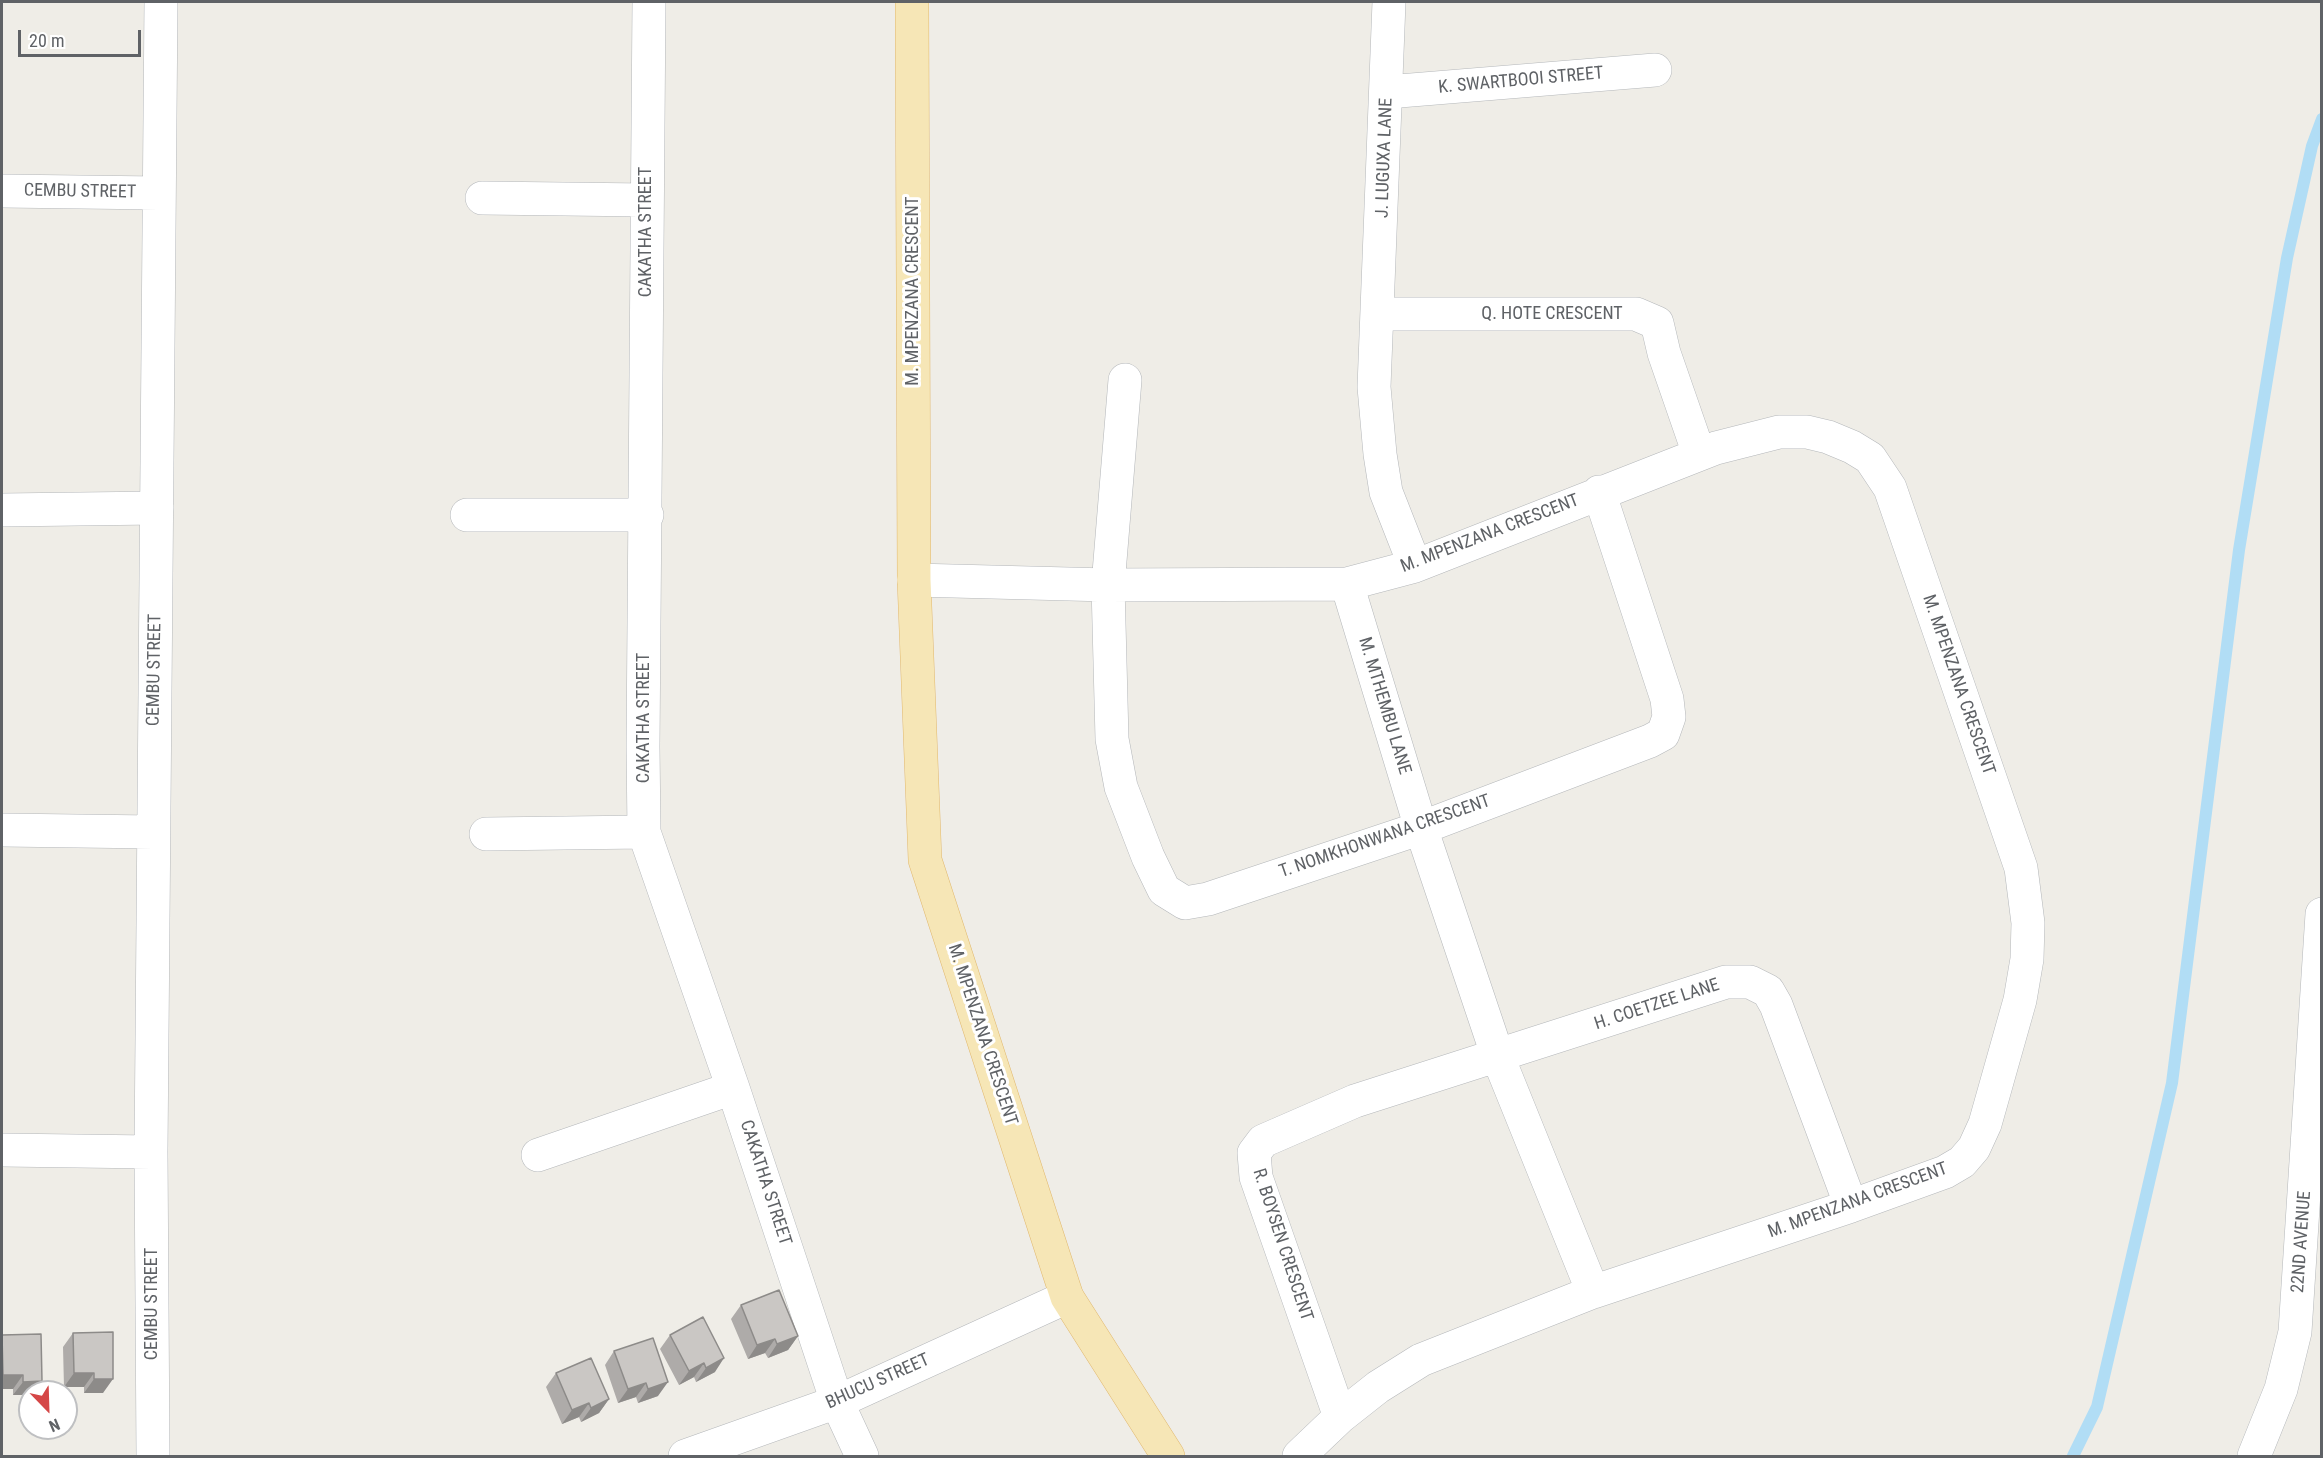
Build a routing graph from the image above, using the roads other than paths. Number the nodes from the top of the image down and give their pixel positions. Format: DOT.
graph roads {
  1 [pos="161,2"];
  2 [pos="649,2"];
  3 [pos="912,2"];
  4 [pos="1389,2"];
  5 [pos="1655,70"];
  6 [pos="1388,92"];
  7 [pos="2,191"];
  8 [pos="158,193"];
  9 [pos="482,198"];
  10 [pos="645,200"];
  11 [pos="1378,314"];
  12 [pos="1125,380"];
  13 [pos="1699,454"];
  14 [pos="1599,492"];
  15 [pos="157,508"];
  16 [pos="2,510"];
  17 [pos="467,515"];
  18 [pos="646,515"];
  19 [pos="1415,566"];
  20 [pos="914,580"];
  21 [pos="1347,584"];
  22 [pos="1108,585"];
  23 [pos="1420,828"];
  24 [pos="2,830"];
  25 [pos="153,832"];
  26 [pos="644,832"];
  27 [pos="486,834"];
  28 [pos="2322,914"];
  29 [pos="2321,920"];
  30 [pos="1498,1057"];
  31 [pos="733,1088"];
  32 [pos="2,1150"];
  33 [pos="151,1152"];
  34 [pos="538,1155"];
  35 [pos="1851,1206"];
  36 [pos="1593,1292"];
  37 [pos="1067,1297"];
  38 [pos="2308,1339"];
  39 [pos="837,1402"];
  40 [pos="1340,1418"];
  41 [pos="153,1456"];
  42 [pos="685,1456"];
  43 [pos="862,1456"];
  44 [pos="1168,1456"];
  45 [pos="1299,1456"];
  46 [pos="2254,1456"];
  1 -- 8 [label="street, CEMBU STREET"];
  2 -- 10 [label="street, CAKATHA STREET"];
  3 -- 20 [label="main road, M. MPENZANA CRESCENT"];
  4 -- 6 [label="street, J. LUGUXA LANE"];
  5 -- 6 [label="street, K. SWARTBOOI STREET"];
  6 -- 11 [label="street, J. LUGUXA LANE"];
  7 -- 8 [label="street, CEMBU STREET"];
  8 -- 15 [label="street, CEMBU STREET"];
  9 -- 10 [label="street"];
  10 -- 18 [label="street, CAKATHA STREET"];
  11 -- 13 [label="street, Q. HOTE CRESCENT"];
  11 -- 19 [label="street, J. LUGUXA LANE"];
  12 -- 22 [label="street"];
  13 -- 14 [label="street, M. MPENZANA CRESCENT"];
  13 -- 35 [label="street, M. MPENZANA CRESCENT"];
  14 -- 19 [label="street, M. MPENZANA CRESCENT"];
  14 -- 23 [label="street, T. NOMKHONWANA CRESCENT"];
  15 -- 16 [label="street"];
  15 -- 25 [label="street, CEMBU STREET"];
  17 -- 18 [label="street"];
  18 -- 26 [label="street, CAKATHA STREET"];
  19 -- 21 [label="street, M. MPENZANA CRESCENT"];
  20 -- 22 [label="street, M. MPENZANA CRESCENT"];
  20 -- 37 [label="main road, M. MPENZANA CRESCENT"];
  21 -- 22 [label="street, M. MPENZANA CRESCENT"];
  21 -- 23 [label="street, M. MTHEMBU LANE"];
  22 -- 23 [label="street, T. NOMKHONWANA CRESCENT"];
  23 -- 30 [label="street"];
  24 -- 25 [label="street"];
  25 -- 33 [label="street, CEMBU STREET"];
  26 -- 27 [label="street"];
  26 -- 31 [label="street, CAKATHA STREET"];
  28 -- 29 [label="street, 22ND AVENUE"];
  29 -- 38 [label="street, 22ND AVENUE"];
  30 -- 35 [label="street, H. COETZEE LANE"];
  30 -- 36 [label="street"];
  30 -- 40 [label="street, R. BOYSEN CRESCENT"];
  31 -- 34 [label="street"];
  31 -- 39 [label="street, CAKATHA STREET"];
  32 -- 33 [label="street"];
  33 -- 41 [label="street, CEMBU STREET"];
  35 -- 36 [label="street, M. MPENZANA CRESCENT"];
  36 -- 40 [label="street, M. MPENZANA CRESCENT"];
  37 -- 39 [label="street, BHUCU STREET"];
  37 -- 44 [label="main road, M. MPENZANA CRESCENT"];
  38 -- 46 [label="street, 22ND AVENUE"];
  39 -- 42 [label="street, BHUCU STREET"];
  39 -- 43 [label="street, CAKATHA STREET"];
  40 -- 45 [label="street, M. MPENZANA CRESCENT"];
}
